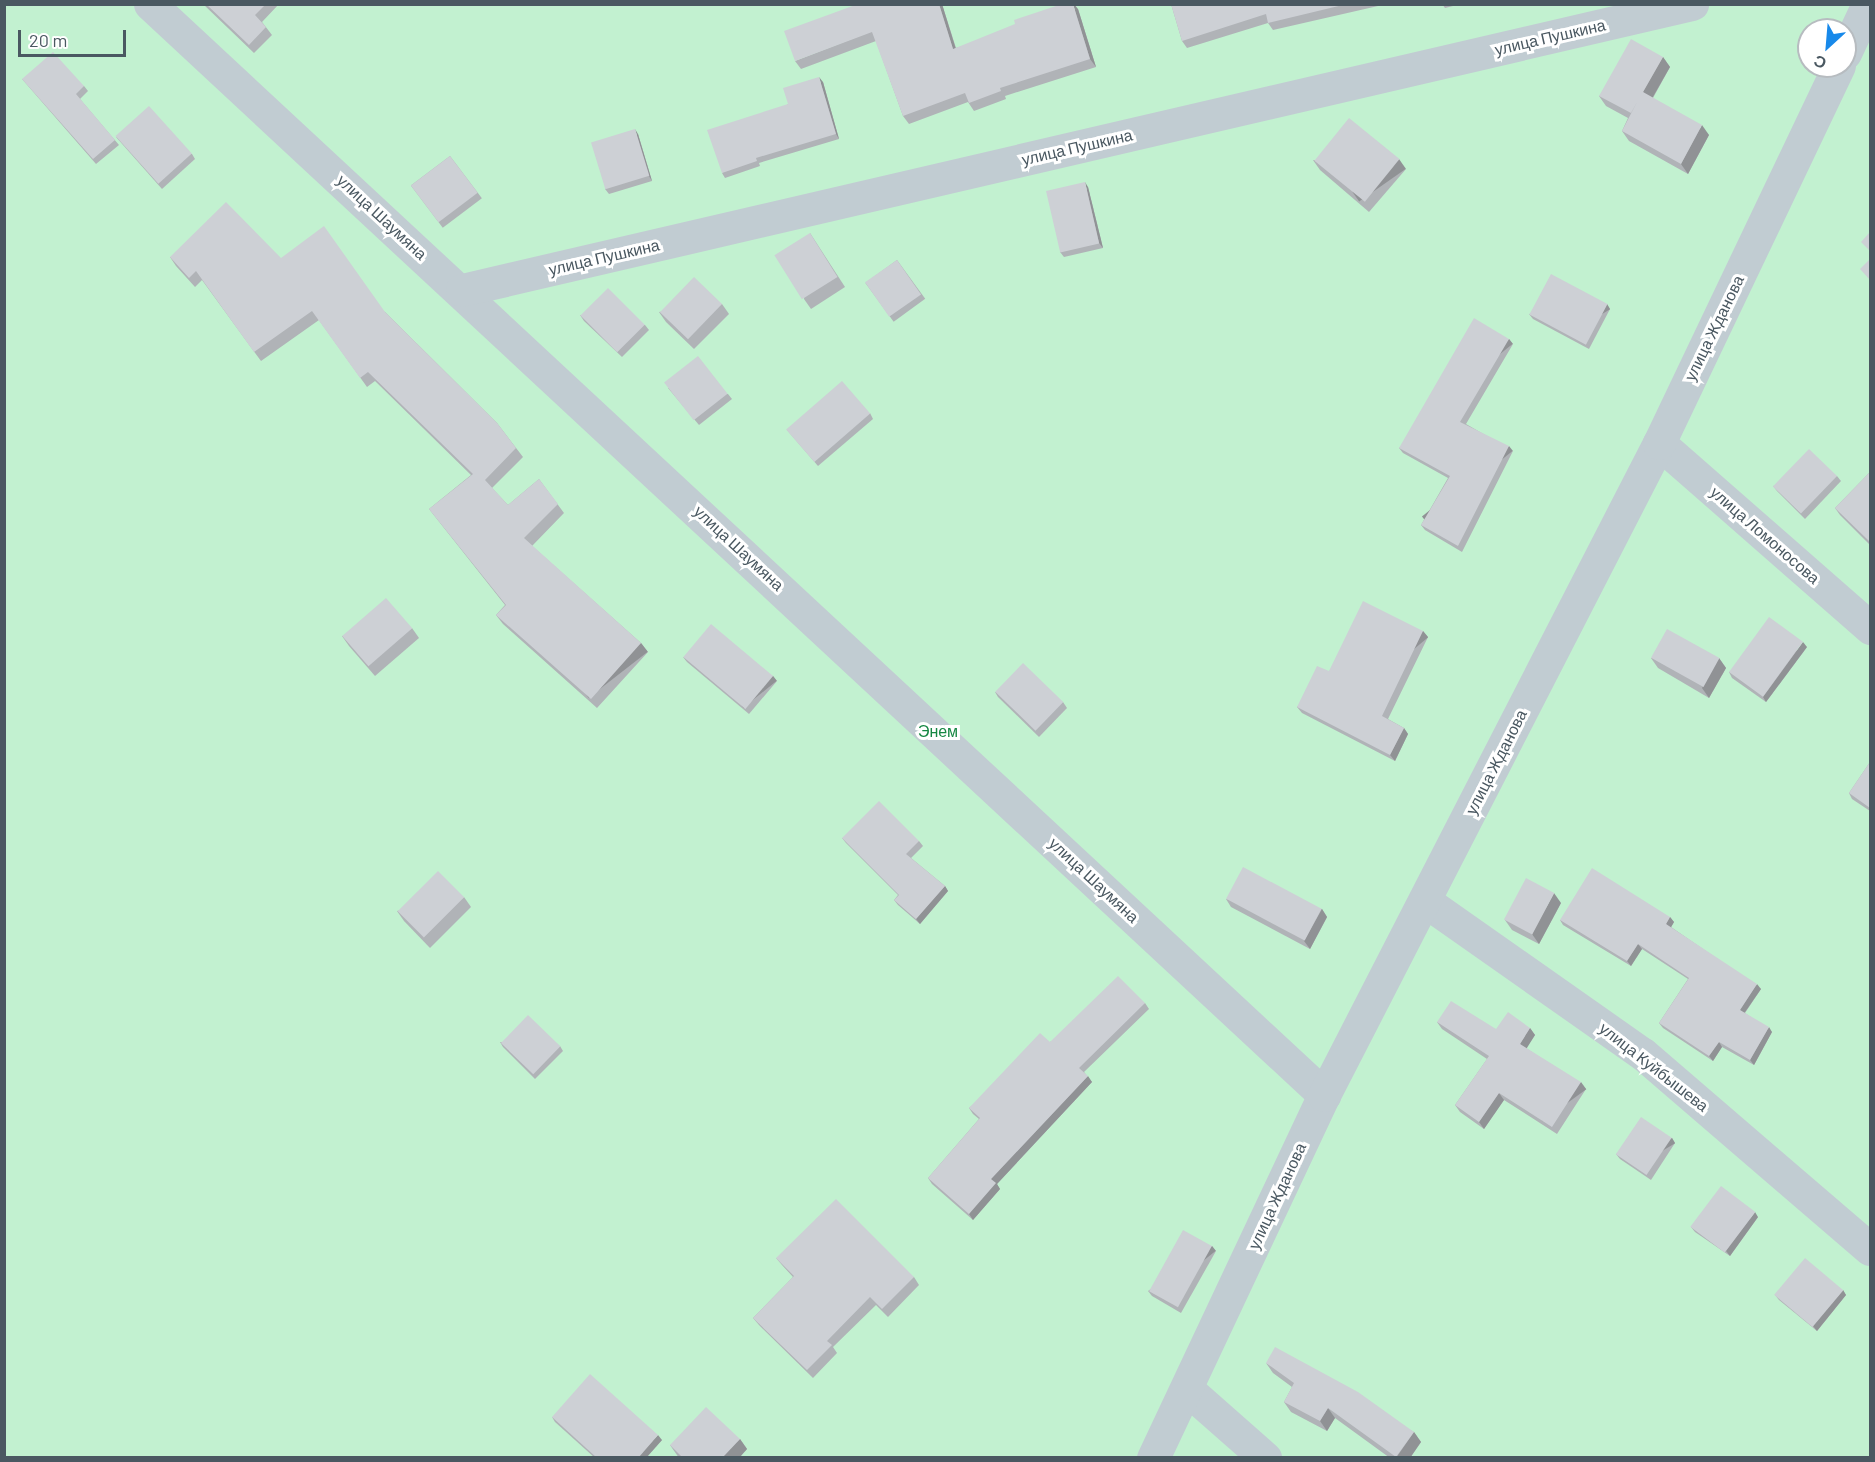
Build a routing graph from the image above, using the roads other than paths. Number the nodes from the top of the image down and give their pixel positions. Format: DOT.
graph roads {
  1 [pos="150,4"];
  2 [pos="1692,4"];
  3 [pos="1868,4"];
  4 [pos="1857,27"];
  5 [pos="1833,78"];
  6 [pos="462,290"];
  7 [pos="1659,443"];
  8 [pos="1870,628"];
  9 [pos="1425,901"];
  10 [pos="1324,1095"];
  11 [pos="1870,1249"];
  12 [pos="1188,1390"];
  13 [pos="1153,1458"];
  14 [pos="1265,1458"];
  1 -- 6 [label="street, улица Шаумяна"];
  2 -- 6 [label="street, улица Пушкина"];
  3 -- 4 [label="street"];
  5 -- 7 [label="street, улица Жданова"];
  6 -- 10 [label="street, улица Шаумяна"];
  7 -- 8 [label="street, улица Ломоносова"];
  7 -- 9 [label="street, улица Жданова"];
  9 -- 10 [label="street, улица Жданова"];
  9 -- 11 [label="street, улица Куйбышева"];
  10 -- 12 [label="street, улица Жданова"];
  12 -- 13 [label="street, улица Жданова"];
  12 -- 14 [label="street"];
}
